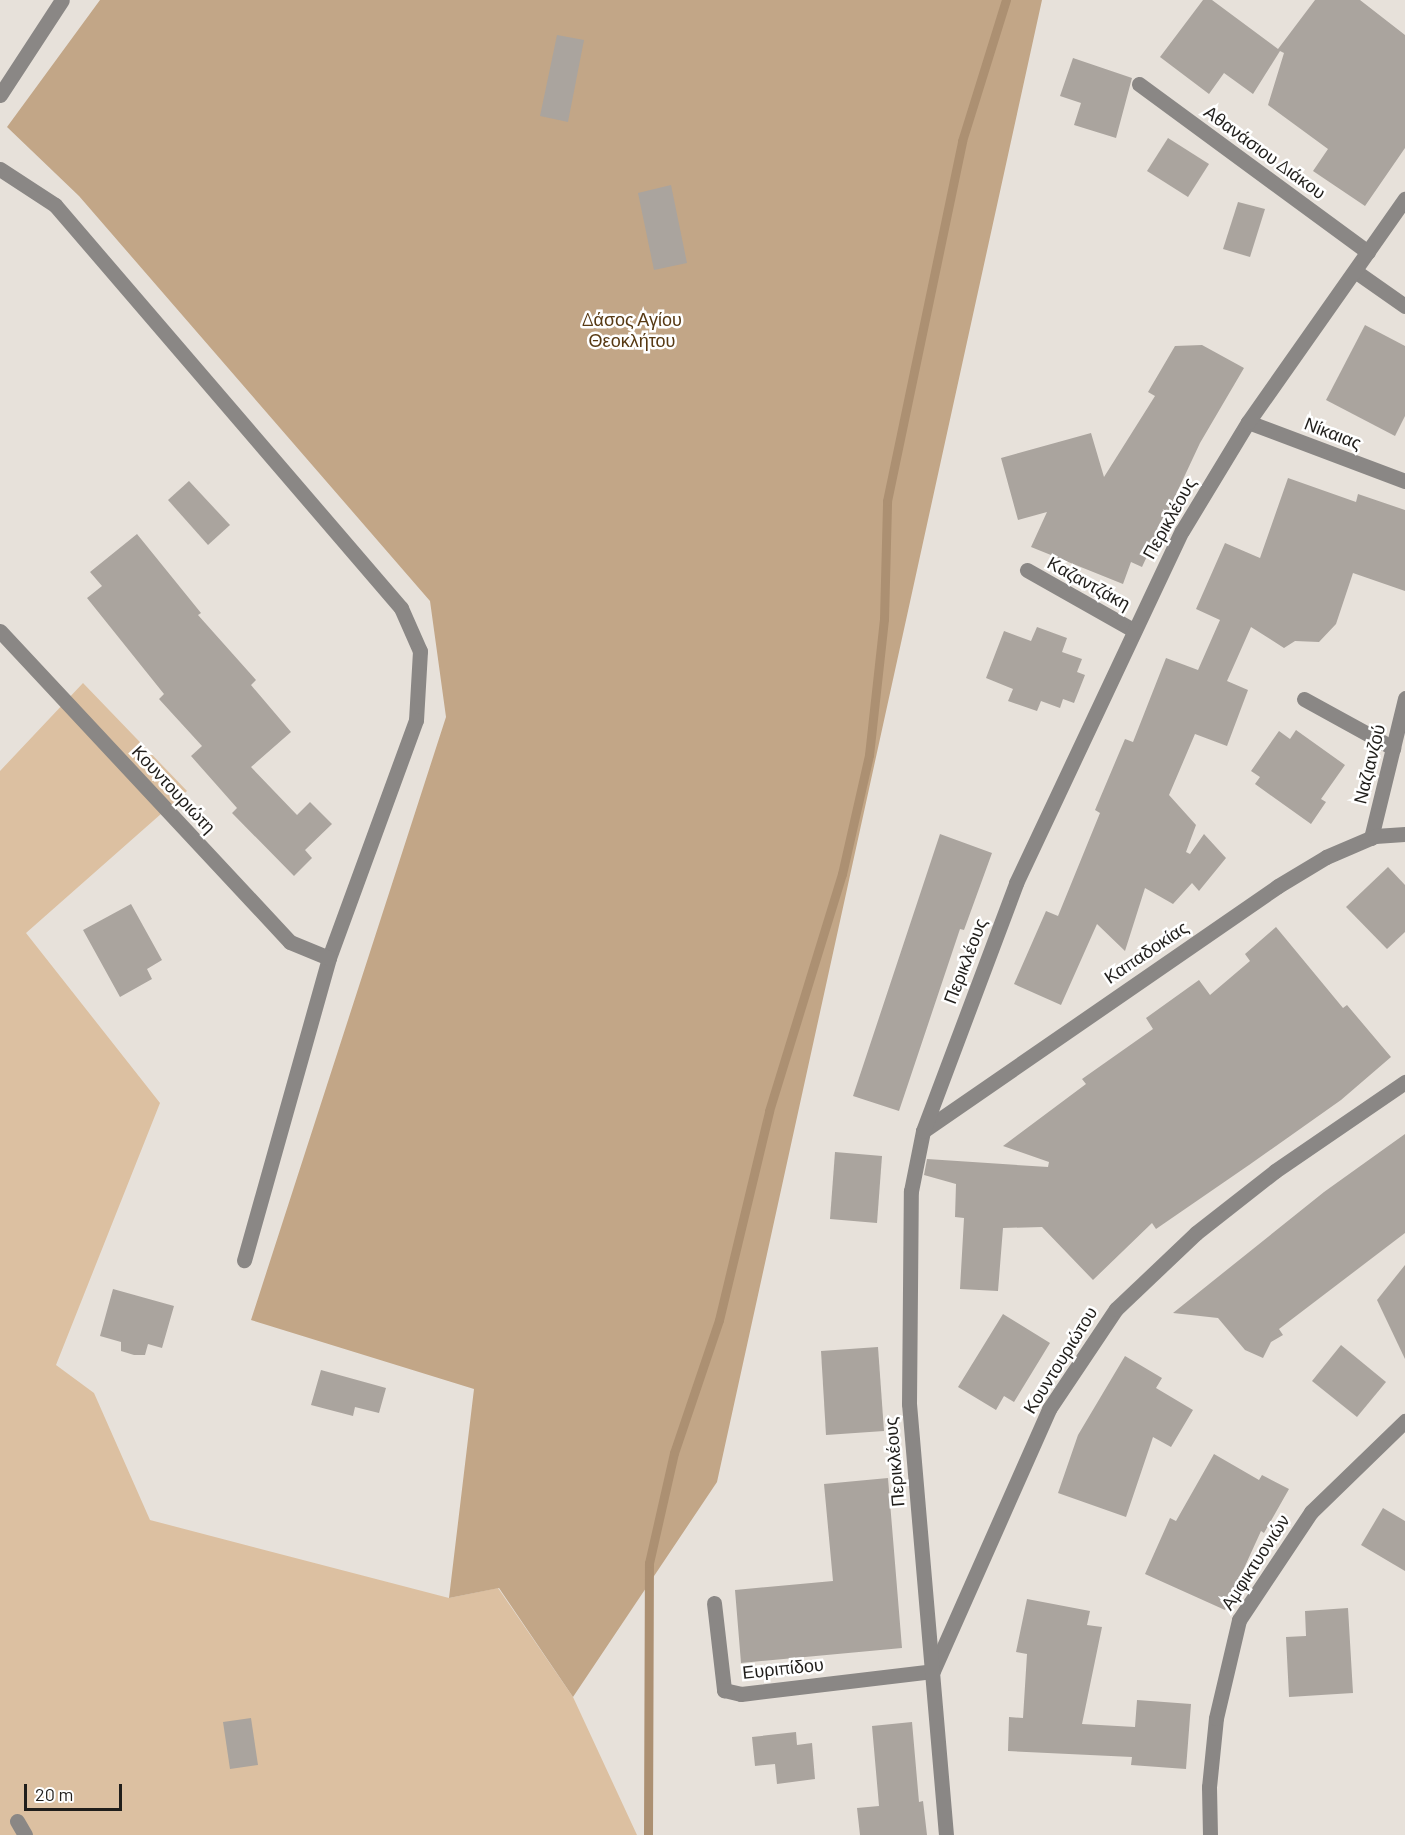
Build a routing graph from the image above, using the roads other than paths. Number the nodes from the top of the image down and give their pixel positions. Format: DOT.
graph roads {
  1 [pos="62,0"];
  2 [pos="1139,84"];
  3 [pos="0,94"];
  4 [pos="0,168"];
  5 [pos="1405,199"];
  6 [pos="1368,252"];
  7 [pos="1355,271"];
  8 [pos="1405,306"];
  9 [pos="1248,422"];
  10 [pos="1405,481"];
  11 [pos="1027,570"];
  12 [pos="1133,630"];
  13 [pos="0,632"];
  14 [pos="1405,698"];
  15 [pos="1304,699"];
  16 [pos="1393,748"];
  17 [pos="1405,834"];
  18 [pos="1371,838"];
  19 [pos="329,958"];
  20 [pos="1405,1082"];
  21 [pos="923,1131"];
  22 [pos="244,1260"];
  23 [pos="1405,1422"];
  24 [pos="714,1603"];
  25 [pos="933,1671"];
  26 [pos="17,1821"];
  27 [pos="25,1835"];
  28 [pos="946,1835"];
  29 [pos="1210,1835"];
  1 -- 3 [label="street"];
  2 -- 6 [label="street, Αθανάσιου Διάκου"];
  4 -- 19 [label="street"];
  5 -- 6 [label="street, Περικλέους"];
  6 -- 7 [label="street, Περικλέους"];
  7 -- 8 [label="street"];
  7 -- 9 [label="street, Περικλέους"];
  9 -- 10 [label="street, Νίκαιας"];
  9 -- 12 [label="street, Περικλέους"];
  11 -- 12 [label="street, Καζαντζάκη"];
  12 -- 21 [label="street, Περικλέους"];
  13 -- 19 [label="street, Κουντουριώτη"];
  14 -- 16 [label="street, Ναζιανζού"];
  15 -- 16 [label="street"];
  16 -- 18 [label="street, Ναζιανζού"];
  17 -- 18 [label="street, Καπαδοκίας"];
  18 -- 21 [label="street, Καπαδοκίας"];
  19 -- 22 [label="street"];
  20 -- 25 [label="street, Κουντουριώτου"];
  21 -- 25 [label="street, Περικλέους"];
  23 -- 29 [label="street, Αμφικτυονιών"];
  24 -- 25 [label="street, Ευριπίδου"];
  25 -- 28 [label="street, Περικλέους"];
  26 -- 27 [label="street"];
}
